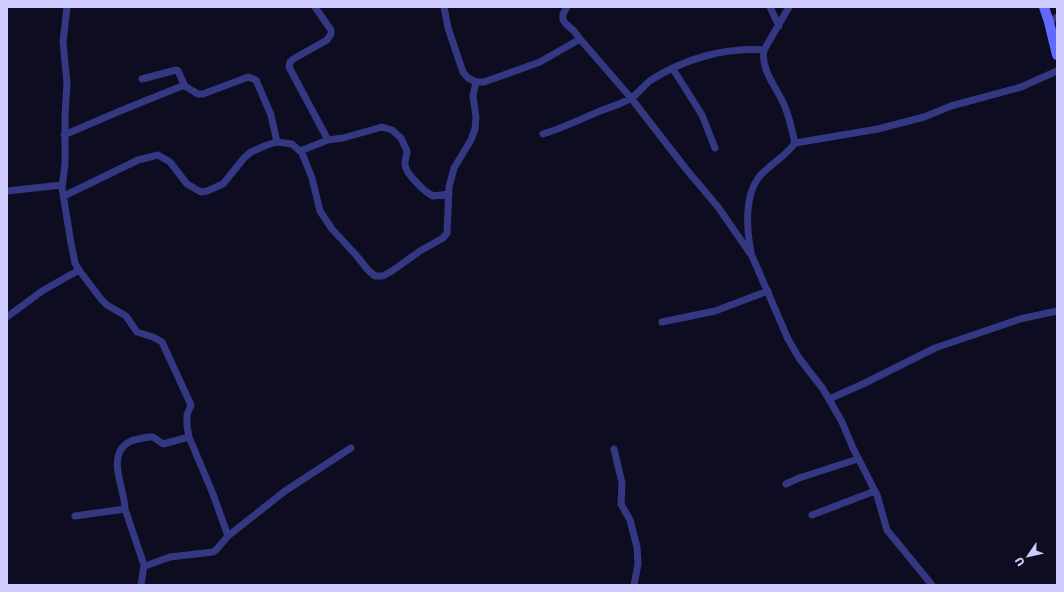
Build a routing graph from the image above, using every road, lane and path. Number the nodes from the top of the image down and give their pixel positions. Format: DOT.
graph roads {
  1 [pos="67,7"];
  2 [pos="315,7"];
  3 [pos="444,7"];
  4 [pos="567,7"];
  5 [pos="770,7"];
  6 [pos="789,7"];
  7 [pos="1044,7"];
  8 [pos="1053,19"];
  9 [pos="779,26"];
  10 [pos="580,39"];
  11 [pos="764,50"];
  12 [pos="1057,55"];
  13 [pos="673,69"];
  14 [pos="1057,71"];
  15 [pos="142,79"];
  16 [pos="476,82"];
  17 [pos="183,85"];
  18 [pos="631,98"];
  19 [pos="543,134"];
  20 [pos="64,135"];
  21 [pos="328,140"];
  22 [pos="277,142"];
  23 [pos="795,143"];
  24 [pos="715,148"];
  25 [pos="300,151"];
  26 [pos="62,185"];
  27 [pos="7,191"];
  28 [pos="448,194"];
  29 [pos="64,196"];
  30 [pos="752,256"];
  31 [pos="79,270"];
  32 [pos="768,290"];
  33 [pos="1057,311"];
  34 [pos="7,317"];
  35 [pos="662,322"];
  36 [pos="829,399"];
  37 [pos="189,437"];
  38 [pos="351,448"];
  39 [pos="614,449"];
  40 [pos="858,459"];
  41 [pos="786,484"];
  42 [pos="875,491"];
  43 [pos="125,509"];
  44 [pos="812,515"];
  45 [pos="75,516"];
  46 [pos="228,536"];
  47 [pos="144,565"];
  48 [pos="142,585"];
  49 [pos="634,585"];
  50 [pos="932,585"];
  1 -- 20 [label="street"];
  2 -- 21 [label="street"];
  3 -- 16 [label="street"];
  4 -- 10 [label="street"];
  5 -- 9 [label="street"];
  6 -- 9 [label="street"];
  7 -- 8 [label="street"];
  8 -- 12 [label="street"];
  9 -- 11 [label="street"];
  10 -- 16 [label="street"];
  10 -- 18 [label="street"];
  11 -- 13 [label="street"];
  11 -- 23 [label="street"];
  13 -- 18 [label="street"];
  13 -- 24 [label="street"];
  14 -- 23 [label="street"];
  15 -- 17 [label="street"];
  16 -- 28 [label="street"];
  17 -- 20 [label="street"];
  17 -- 22 [label="street"];
  18 -- 19 [label="street"];
  18 -- 30 [label="street"];
  20 -- 26 [label="street"];
  21 -- 25 [label="street"];
  21 -- 28 [label="street"];
  22 -- 25 [label="street"];
  22 -- 29 [label="street"];
  23 -- 30 [label="street"];
  25 -- 28 [label="street"];
  26 -- 27 [label="street"];
  26 -- 29 [label="street"];
  29 -- 31 [label="street"];
  30 -- 32 [label="street"];
  31 -- 34 [label="street"];
  31 -- 37 [label="street"];
  32 -- 35 [label="street"];
  32 -- 36 [label="street"];
  33 -- 36 [label="street"];
  36 -- 40 [label="street"];
  37 -- 43 [label="street"];
  37 -- 46 [label="street"];
  38 -- 46 [label="street"];
  39 -- 49 [label="street"];
  40 -- 41 [label="street"];
  40 -- 42 [label="street"];
  42 -- 44 [label="street"];
  42 -- 50 [label="street"];
  43 -- 45 [label="street"];
  43 -- 47 [label="street"];
  46 -- 47 [label="street"];
  47 -- 48 [label="street"];
}
